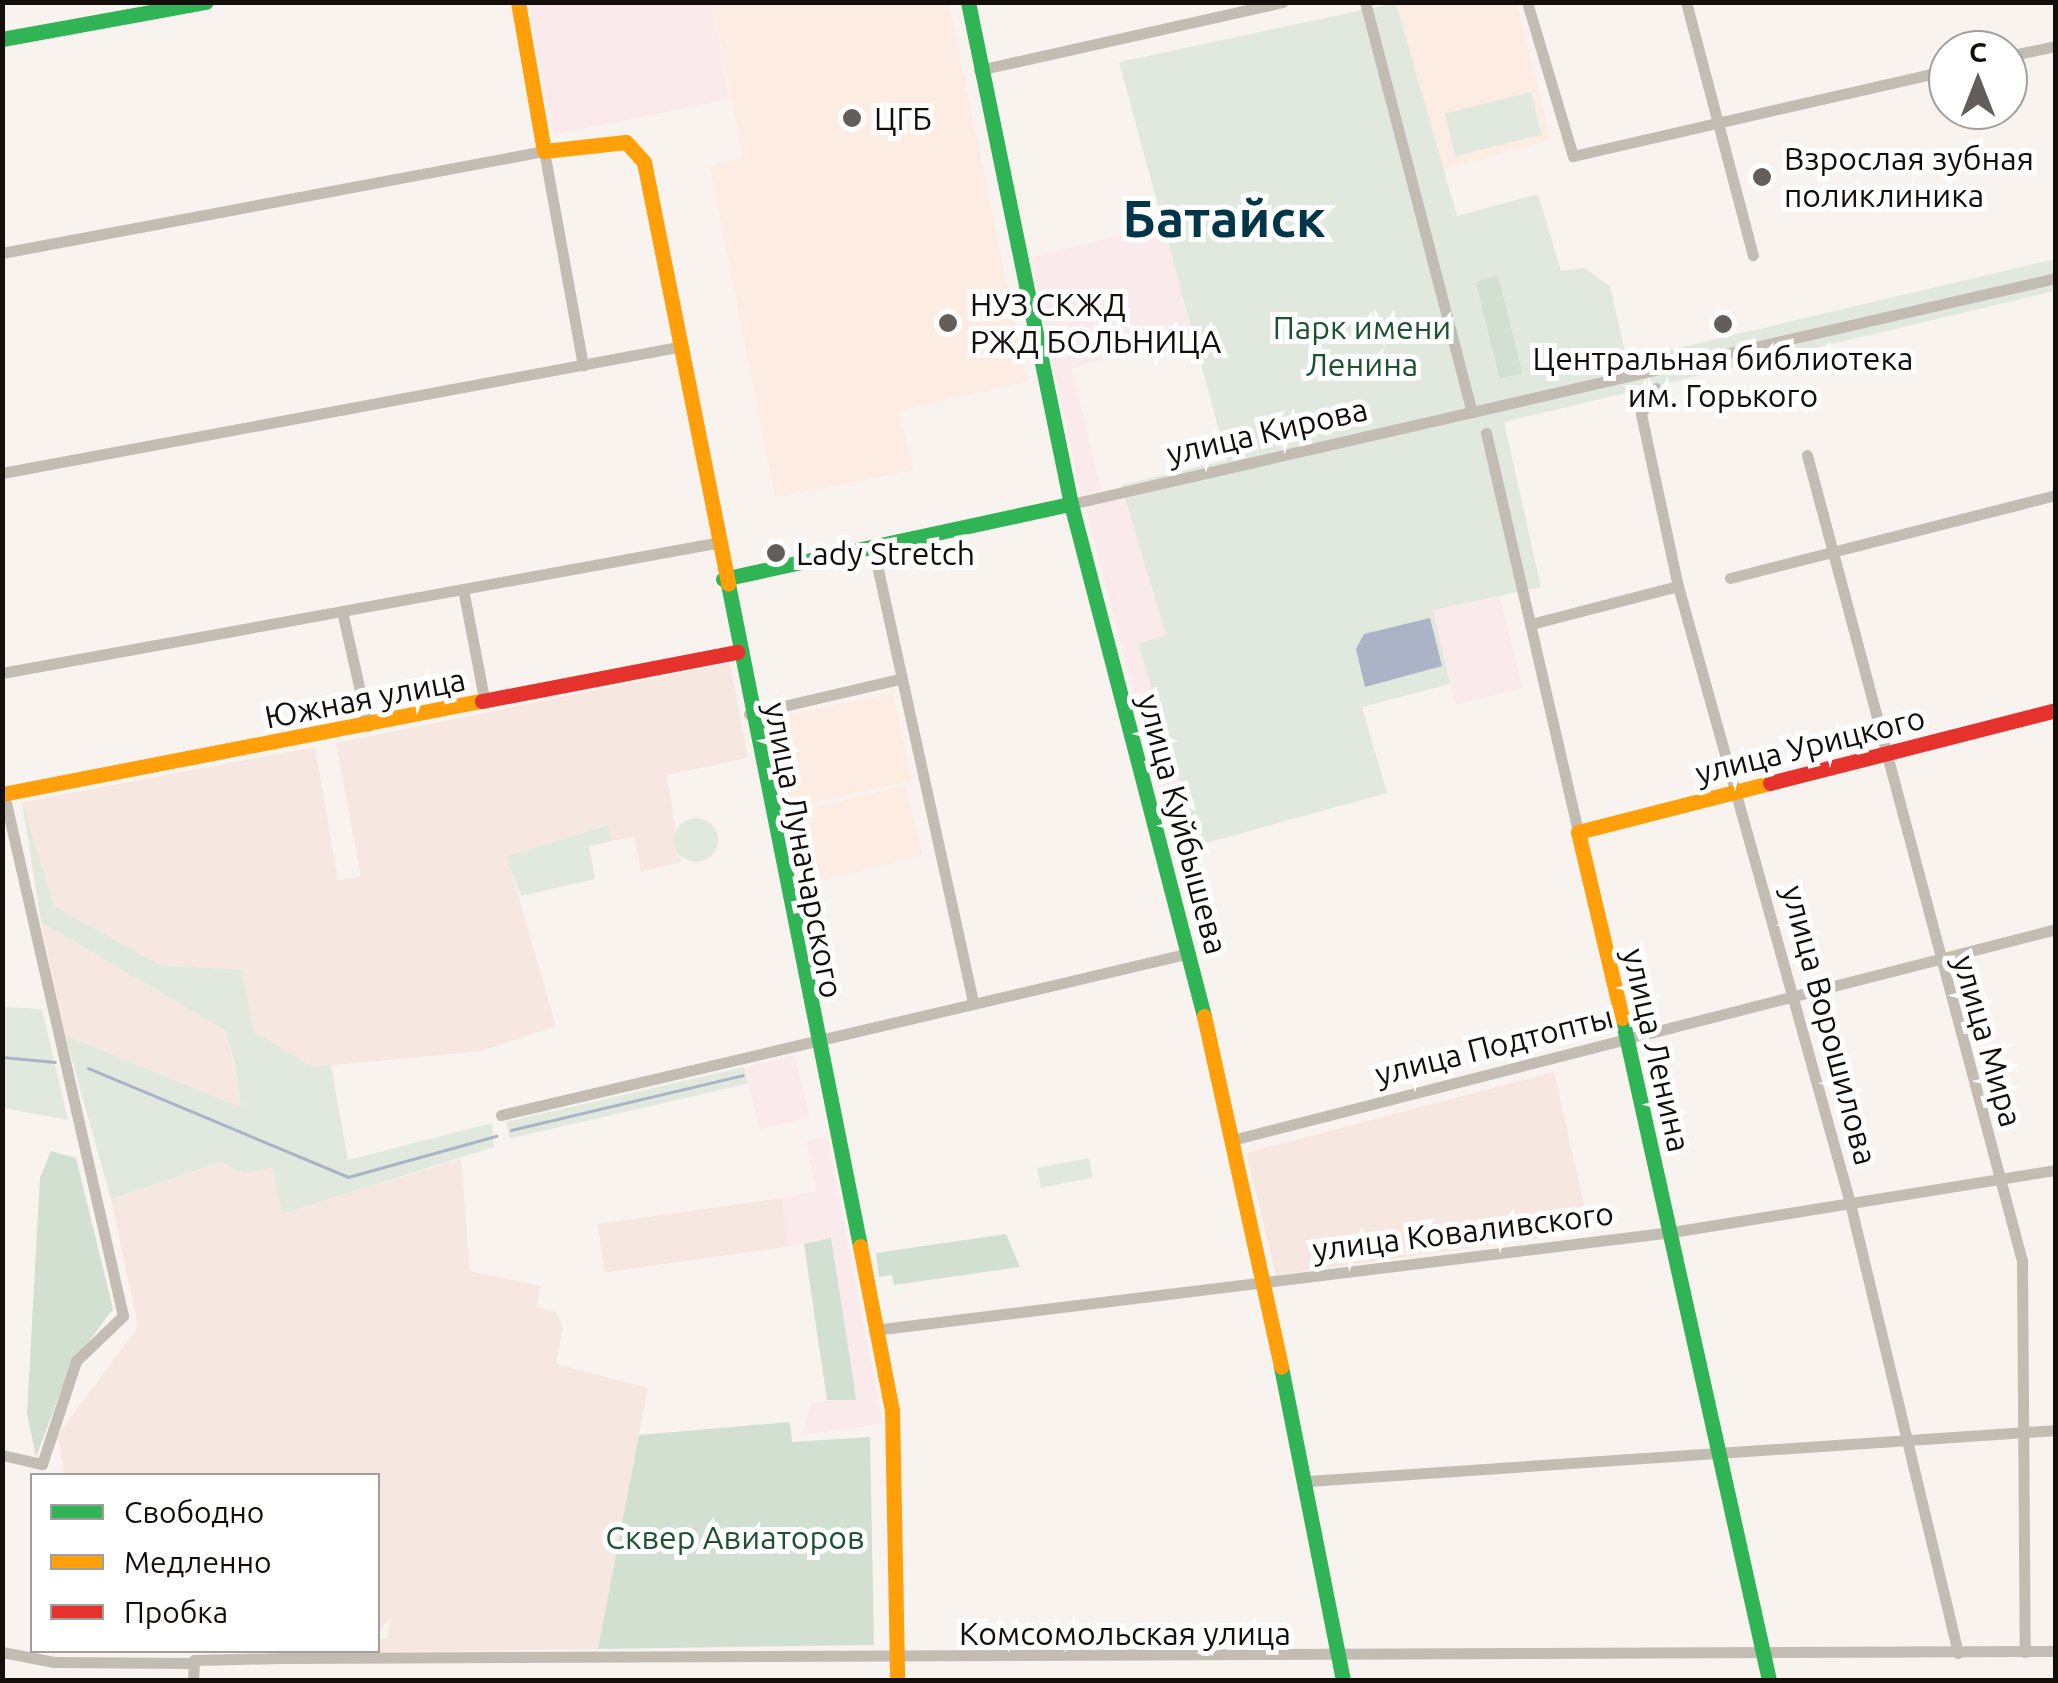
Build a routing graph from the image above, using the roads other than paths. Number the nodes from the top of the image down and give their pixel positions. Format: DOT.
graph roads {
  1 [pos="206,2"];
  2 [pos="518,2"];
  3 [pos="968,2"];
  4 [pos="1282,2"];
  5 [pos="1365,2"];
  6 [pos="1527,2"];
  7 [pos="1686,2"];
  8 [pos="2,39"];
  9 [pos="2056,46"];
  10 [pos="2028,52"];
  11 [pos="979,70"];
  12 [pos="1928,75"];
  13 [pos="1717,124"];
  14 [pos="544,151"];
  15 [pos="2,253"];
  16 [pos="1752,255"];
  17 [pos="2056,278"];
  18 [pos="678,347"];
  19 [pos="582,364"];
  20 [pos="1656,388"];
  21 [pos="1472,412"];
  22 [pos="1486,433"];
  23 [pos="1807,455"];
  24 [pos="2,473"];
  25 [pos="2056,495"];
  26 [pos="1072,504"];
  27 [pos="715,543"];
  28 [pos="873,547"];
  29 [pos="1829,551"];
  30 [pos="1730,578"];
  31 [pos="723,580"];
  32 [pos="1678,586"];
  33 [pos="464,589"];
  34 [pos="342,611"];
  35 [pos="1531,624"];
  36 [pos="737,652"];
  37 [pos="2,673"];
  38 [pos="900,679"];
  39 [pos="485,703"];
  40 [pos="2056,710"];
  41 [pos="750,714"];
  42 [pos="368,726"];
  43 [pos="1882,756"];
  44 [pos="3,792"];
  45 [pos="1736,792"];
  46 [pos="1578,832"];
  47 [pos="2056,929"];
  48 [pos="1190,953"];
  49 [pos="1936,958"];
  50 [pos="1794,996"];
  51 [pos="972,1003"];
  52 [pos="1627,1039"];
  53 [pos="813,1040"];
  54 [pos="501,1115"];
  55 [pos="1236,1139"];
  56 [pos="2056,1170"];
  57 [pos="1998,1178"];
  58 [pos="1850,1203"];
  59 [pos="1672,1232"];
  60 [pos="1266,1282"];
  61 [pos="874,1330"];
  62 [pos="2056,1430"];
  63 [pos="2022,1432"];
  64 [pos="1908,1442"];
  65 [pos="1725,1453"];
  66 [pos="2,1455"];
  67 [pos="1308,1481"];
  68 [pos="2056,1651"];
  69 [pos="2,1652"];
  70 [pos="2025,1652"];
  71 [pos="1958,1653"];
  72 [pos="1767,1656"];
  73 [pos="1342,1660"];
  74 [pos="194,1662"];
  75 [pos="897,1662"];
  76 [pos="194,1680"];
  77 [pos="898,1680"];
  78 [pos="1342,1680"];
  79 [pos="1769,1680"];
  1 -- 8 [label="street"];
  2 -- 14 [label="street"];
  3 -- 11 [label="street, улица Куйбышева"];
  4 -- 11 [label="street"];
  5 -- 21 [label="street"];
  6 -- 13 [label="street"];
  7 -- 13 [label="street"];
  9 -- 10 [label="street"];
  11 -- 26 [label="street, улица Куйбышева"];
  12 -- 13 [label="street"];
  13 -- 16 [label="street"];
  14 -- 15 [label="street"];
  14 -- 18 [label="street, улица Луначарского"];
  14 -- 19 [label="street"];
  17 -- 21 [label="street, улица Кирова"];
  18 -- 19 [label="street"];
  18 -- 27 [label="street, улица Луначарского"];
  19 -- 24 [label="street"];
  20 -- 32 [label="street, улица Ворошилова"];
  21 -- 26 [label="street, улица Кирова"];
  22 -- 35 [label="street, улица Ленина"];
  23 -- 29 [label="street, улица Мира"];
  25 -- 29 [label="street"];
  26 -- 28 [label="street, улица Кирова"];
  26 -- 48 [label="street, улица Куйбышева"];
  27 -- 31 [label="street, улица Луначарского"];
  27 -- 33 [label="street"];
  28 -- 31 [label="street, улица Кирова"];
  28 -- 38 [label="street"];
  29 -- 30 [label="street"];
  29 -- 43 [label="street, улица Мира"];
  31 -- 36 [label="street, улица Луначарского"];
  32 -- 35 [label="street"];
  32 -- 45 [label="street, улица Ворошилова"];
  33 -- 34 [label="street"];
  33 -- 39 [label="street"];
  34 -- 37 [label="street"];
  34 -- 42 [label="street"];
  35 -- 46 [label="street, улица Ленина"];
  36 -- 39 [label="street, Южная улица"];
  36 -- 41 [label="street, улица Луначарского"];
  38 -- 41 [label="street"];
  38 -- 51 [label="street"];
  39 -- 42 [label="street, Южная улица"];
  40 -- 43 [label="street, улица Урицкого"];
  41 -- 53 [label="street, улица Луначарского"];
  42 -- 44 [label="street, Южная улица"];
  43 -- 45 [label="street, улица Урицкого"];
  43 -- 49 [label="street, улица Мира"];
  44 -- 66 [label="street"];
  45 -- 46 [label="street, улица Урицкого"];
  45 -- 50 [label="street, улица Ворошилова"];
  46 -- 52 [label="street, улица Ленина"];
  47 -- 49 [label="street, улица Подтопты"];
  48 -- 51 [label="street"];
  48 -- 55 [label="street, улица Куйбышева"];
  49 -- 50 [label="street, улица Подтопты"];
  49 -- 57 [label="street, улица Мира"];
  50 -- 52 [label="street, улица Подтопты"];
  50 -- 58 [label="street, улица Ворошилова"];
  51 -- 53 [label="street"];
  52 -- 55 [label="street, улица Подтопты"];
  52 -- 59 [label="street, улица Ленина"];
  53 -- 54 [label="street"];
  53 -- 61 [label="street, улица Луначарского"];
  55 -- 60 [label="street, улица Куйбышева"];
  56 -- 57 [label="street, улица Коваливского"];
  57 -- 58 [label="street, улица Коваливского"];
  57 -- 63 [label="street, улица Мира"];
  58 -- 59 [label="street, улица Коваливского"];
  58 -- 64 [label="street, улица Ворошилова"];
  59 -- 60 [label="street, улица Коваливского"];
  59 -- 65 [label="street, улица Ленина"];
  60 -- 61 [label="street, улица Коваливского"];
  60 -- 67 [label="street, улица Куйбышева"];
  61 -- 75 [label="street, улица Луначарского"];
  62 -- 63 [label="street"];
  63 -- 64 [label="street"];
  63 -- 70 [label="street, улица Мира"];
  64 -- 65 [label="street"];
  64 -- 71 [label="street, улица Ворошилова"];
  65 -- 67 [label="street"];
  65 -- 72 [label="street, улица Ленина"];
  67 -- 73 [label="street, улица Куйбышева"];
  68 -- 70 [label="street, Комсомольская улица"];
  69 -- 74 [label="street, Комсомольская улица"];
  70 -- 71 [label="street, Комсомольская улица"];
  71 -- 72 [label="street, Комсомольская улица"];
  72 -- 73 [label="street, Комсомольская улица"];
  72 -- 79 [label="street, улица Ленина"];
  73 -- 75 [label="street, Комсомольская улица"];
  73 -- 78 [label="street, улица Куйбышева"];
  74 -- 75 [label="street, Комсомольская улица"];
  74 -- 76 [label="street"];
  75 -- 77 [label="street, улица Луначарского"];
}
